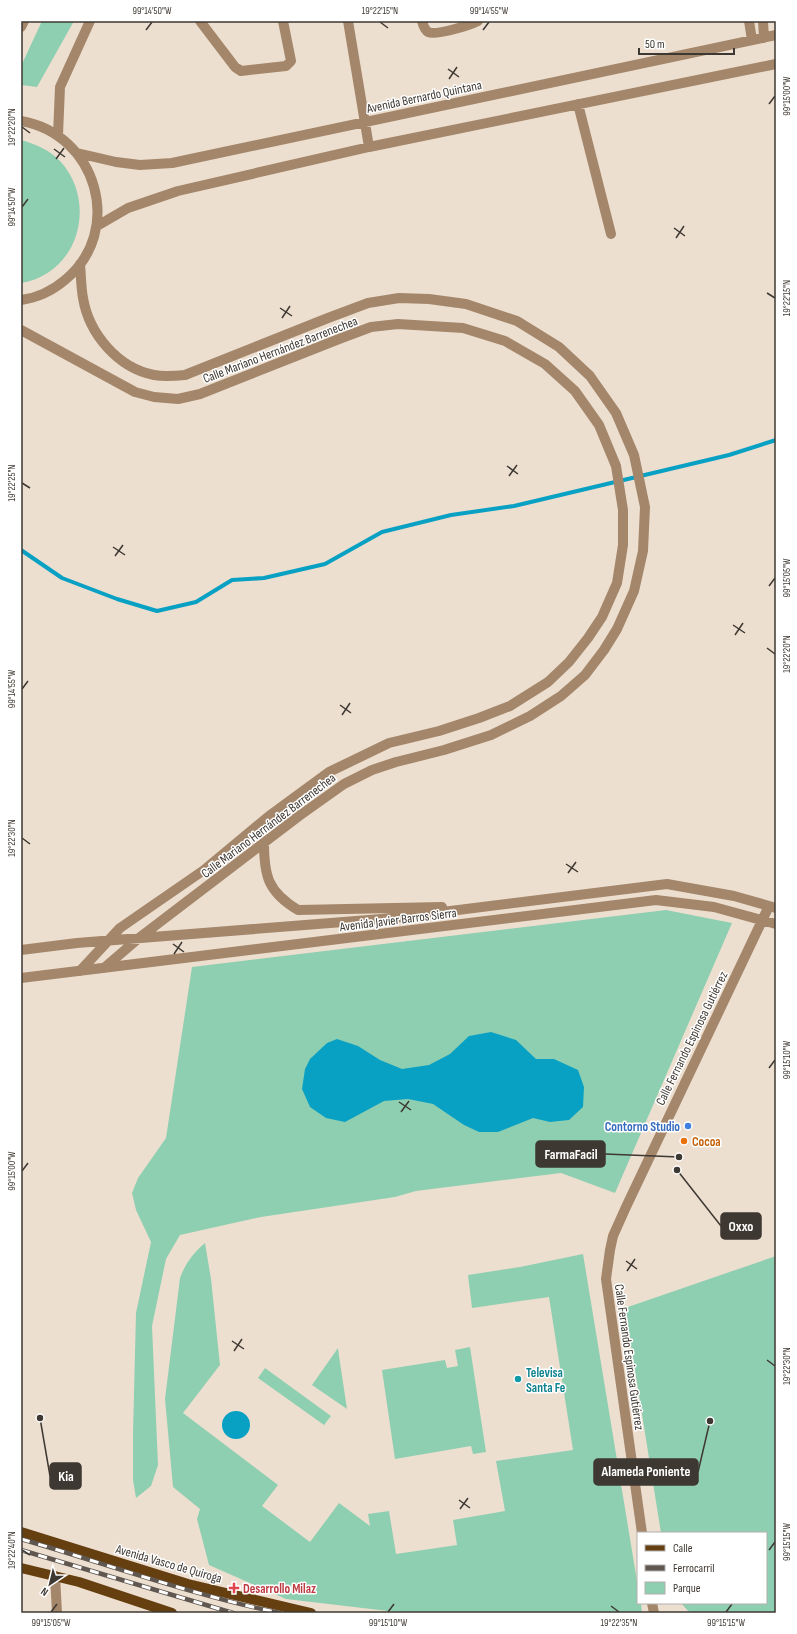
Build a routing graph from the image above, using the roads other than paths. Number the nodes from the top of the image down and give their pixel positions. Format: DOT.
graph roads {
  1 [pos="24,21"];
  2 [pos="90,21"];
  3 [pos="200,21"];
  4 [pos="283,21"];
  5 [pos="348,21"];
  6 [pos="422,21"];
  7 [pos="478,21"];
  8 [pos="749,21"];
  9 [pos="762,21"];
  10 [pos="21,26"];
  11 [pos="776,34"];
  12 [pos="764,38"];
  13 [pos="752,40"];
  14 [pos="776,64"];
  15 [pos="578,104"];
  16 [pos="21,121"];
  17 [pos="364,121"];
  18 [pos="58,135"];
  19 [pos="369,146"];
  20 [pos="77,153"];
  21 [pos="97,226"];
  22 [pos="611,234"];
  23 [pos="80,264"];
  24 [pos="21,300"];
  25 [pos="21,330"];
  26 [pos="264,843"];
  27 [pos="484,907"];
  28 [pos="772,907"];
  29 [pos="762,921"];
  30 [pos="776,924"];
  31 [pos="139,938"];
  32 [pos="108,940"];
  33 [pos="21,950"];
  34 [pos="104,968"];
  35 [pos="80,971"];
  36 [pos="21,978"];
  37 [pos="21,1532"];
  38 [pos="642,1532"];
  39 [pos="21,1568"];
  40 [pos="55,1576"];
  41 [pos="57,1613"];
  42 [pos="172,1613"];
  43 [pos="311,1613"];
  1 -- 10 [label="street"];
  2 -- 18 [label="street"];
  3 -- 4 [label="street"];
  5 -- 17 [label="street"];
  6 -- 7 [label="street"];
  8 -- 13 [label="street"];
  9 -- 12 [label="street"];
  11 -- 12 [label="street, Avenida Bernardo Quintana"];
  12 -- 13 [label="street, Avenida Bernardo Quintana"];
  13 -- 17 [label="street, Avenida Bernardo Quintana"];
  14 -- 15 [label="street"];
  15 -- 19 [label="street"];
  15 -- 22 [label="street"];
  16 -- 18 [label="street"];
  17 -- 19 [label="street"];
  17 -- 20 [label="street, Avenida Bernardo Quintana"];
  18 -- 20 [label="street"];
  19 -- 21 [label="street"];
  20 -- 21 [label="street"];
  21 -- 23 [label="street"];
  23 -- 24 [label="street"];
  23 -- 26 [label="street, Calle Mariano Hernández Barrenechea"];
  25 -- 32 [label="street, Calle Mariano Hernández Barrenechea"];
  26 -- 27 [label="street"];
  26 -- 31 [label="street, Calle Mariano Hernández Barrenechea"];
  27 -- 28 [label="street, Avenida Javier Barros Sierra"];
  27 -- 31 [label="street, Avenida Javier Barros Sierra"];
  28 -- 29 [label="street, Calle Fernando Espinosa Gutiérrez"];
  29 -- 30 [label="street, Avenida Javier Barros Sierra"];
  29 -- 34 [label="street, Avenida Javier Barros Sierra"];
  29 -- 38 [label="street, Calle Fernando Espinosa Gutiérrez"];
  31 -- 32 [label="street, Avenida Javier Barros Sierra"];
  31 -- 34 [label="street, Calle Mariano Hernández Barrenechea"];
  32 -- 33 [label="street, Avenida Javier Barros Sierra"];
  32 -- 35 [label="street, Calle Mariano Hernández Barrenechea"];
  34 -- 35 [label="street, Avenida Javier Barros Sierra"];
  35 -- 36 [label="street, Avenida Javier Barros Sierra"];
  37 -- 43 [label="main road, Avenida Vasco de Quiroga"];
  39 -- 40 [label="main road"];
  40 -- 41 [label="street"];
  40 -- 42 [label="main road"];
}
